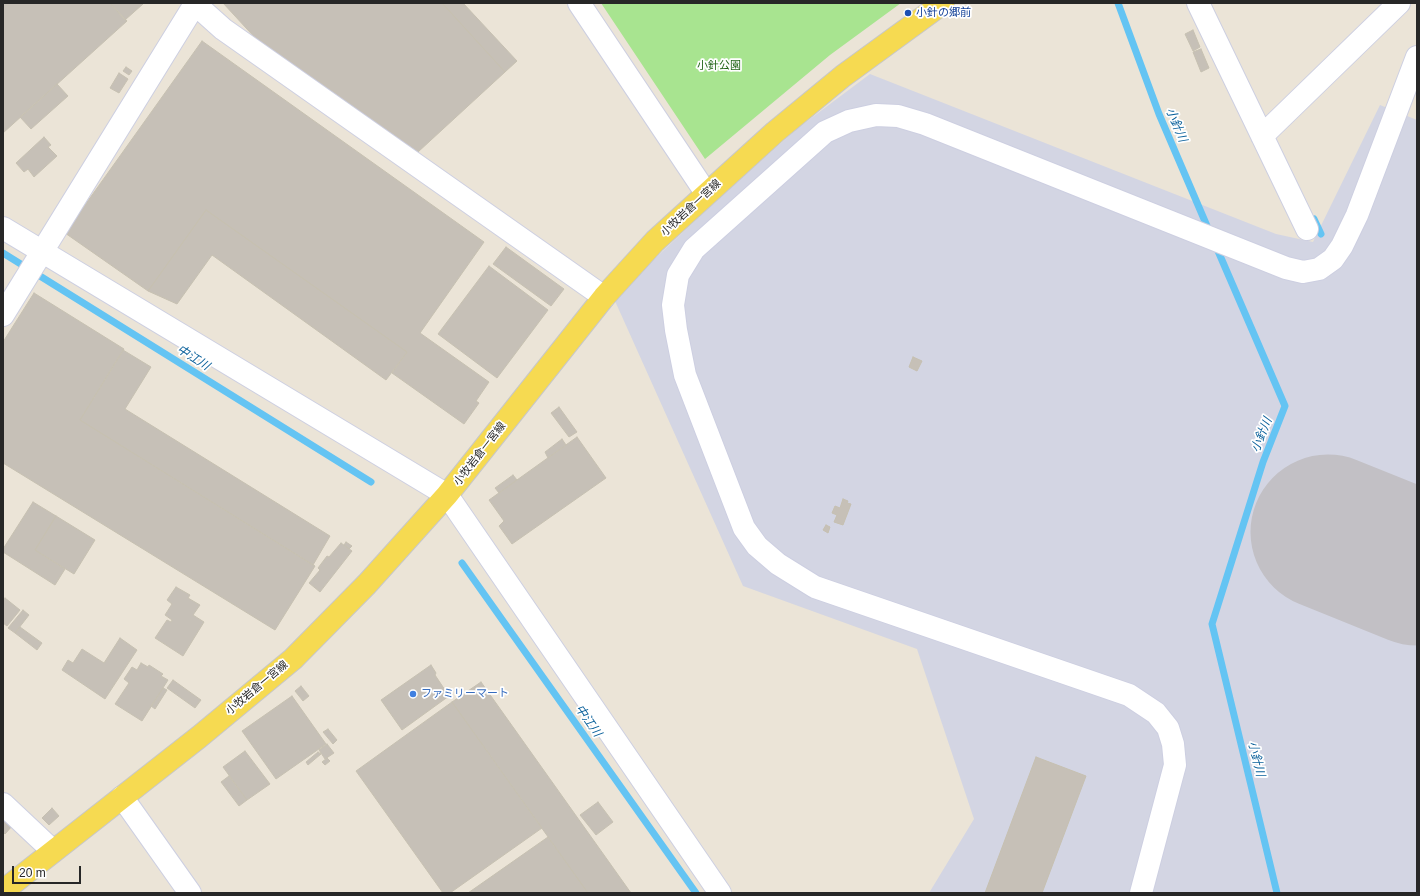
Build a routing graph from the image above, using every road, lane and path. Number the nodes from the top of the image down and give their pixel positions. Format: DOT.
graph roads {
  1 [pos="579,3"];
  2 [pos="943,3"];
  3 [pos="1198,3"];
  4 [pos="1399,3"];
  5 [pos="197,4"];
  6 [pos="1417,57"];
  7 [pos="1267,130"];
  8 [pos="706,193"];
  9 [pos="3,228"];
  10 [pos="1307,230"];
  11 [pos="40,255"];
  12 [pos="604,297"];
  13 [pos="3,315"];
  14 [pos="447,495"];
  15 [pos="122,797"];
  16 [pos="3,804"];
  17 [pos="53,851"];
  18 [pos="3,891"];
  19 [pos="190,893"];
  20 [pos="720,893"];
  21 [pos="1141,893"];
  1 -- 8 [label="street"];
  2 -- 8 [label="main road, 小牧岩倉一宮線"];
  3 -- 7 [label="street"];
  4 -- 7 [label="street"];
  5 -- 11 [label="street"];
  5 -- 12 [label="street"];
  6 -- 21 [label="street"];
  7 -- 10 [label="street"];
  8 -- 12 [label="main road, 小牧岩倉一宮線"];
  9 -- 11 [label="street"];
  11 -- 13 [label="street"];
  11 -- 14 [label="street"];
  12 -- 14 [label="main road, 小牧岩倉一宮線"];
  14 -- 15 [label="main road, 小牧岩倉一宮線"];
  14 -- 20 [label="street"];
  15 -- 17 [label="main road, 小牧岩倉一宮線"];
  15 -- 19 [label="street"];
  16 -- 17 [label="street"];
  17 -- 18 [label="main road, 小牧岩倉一宮線"];
}
